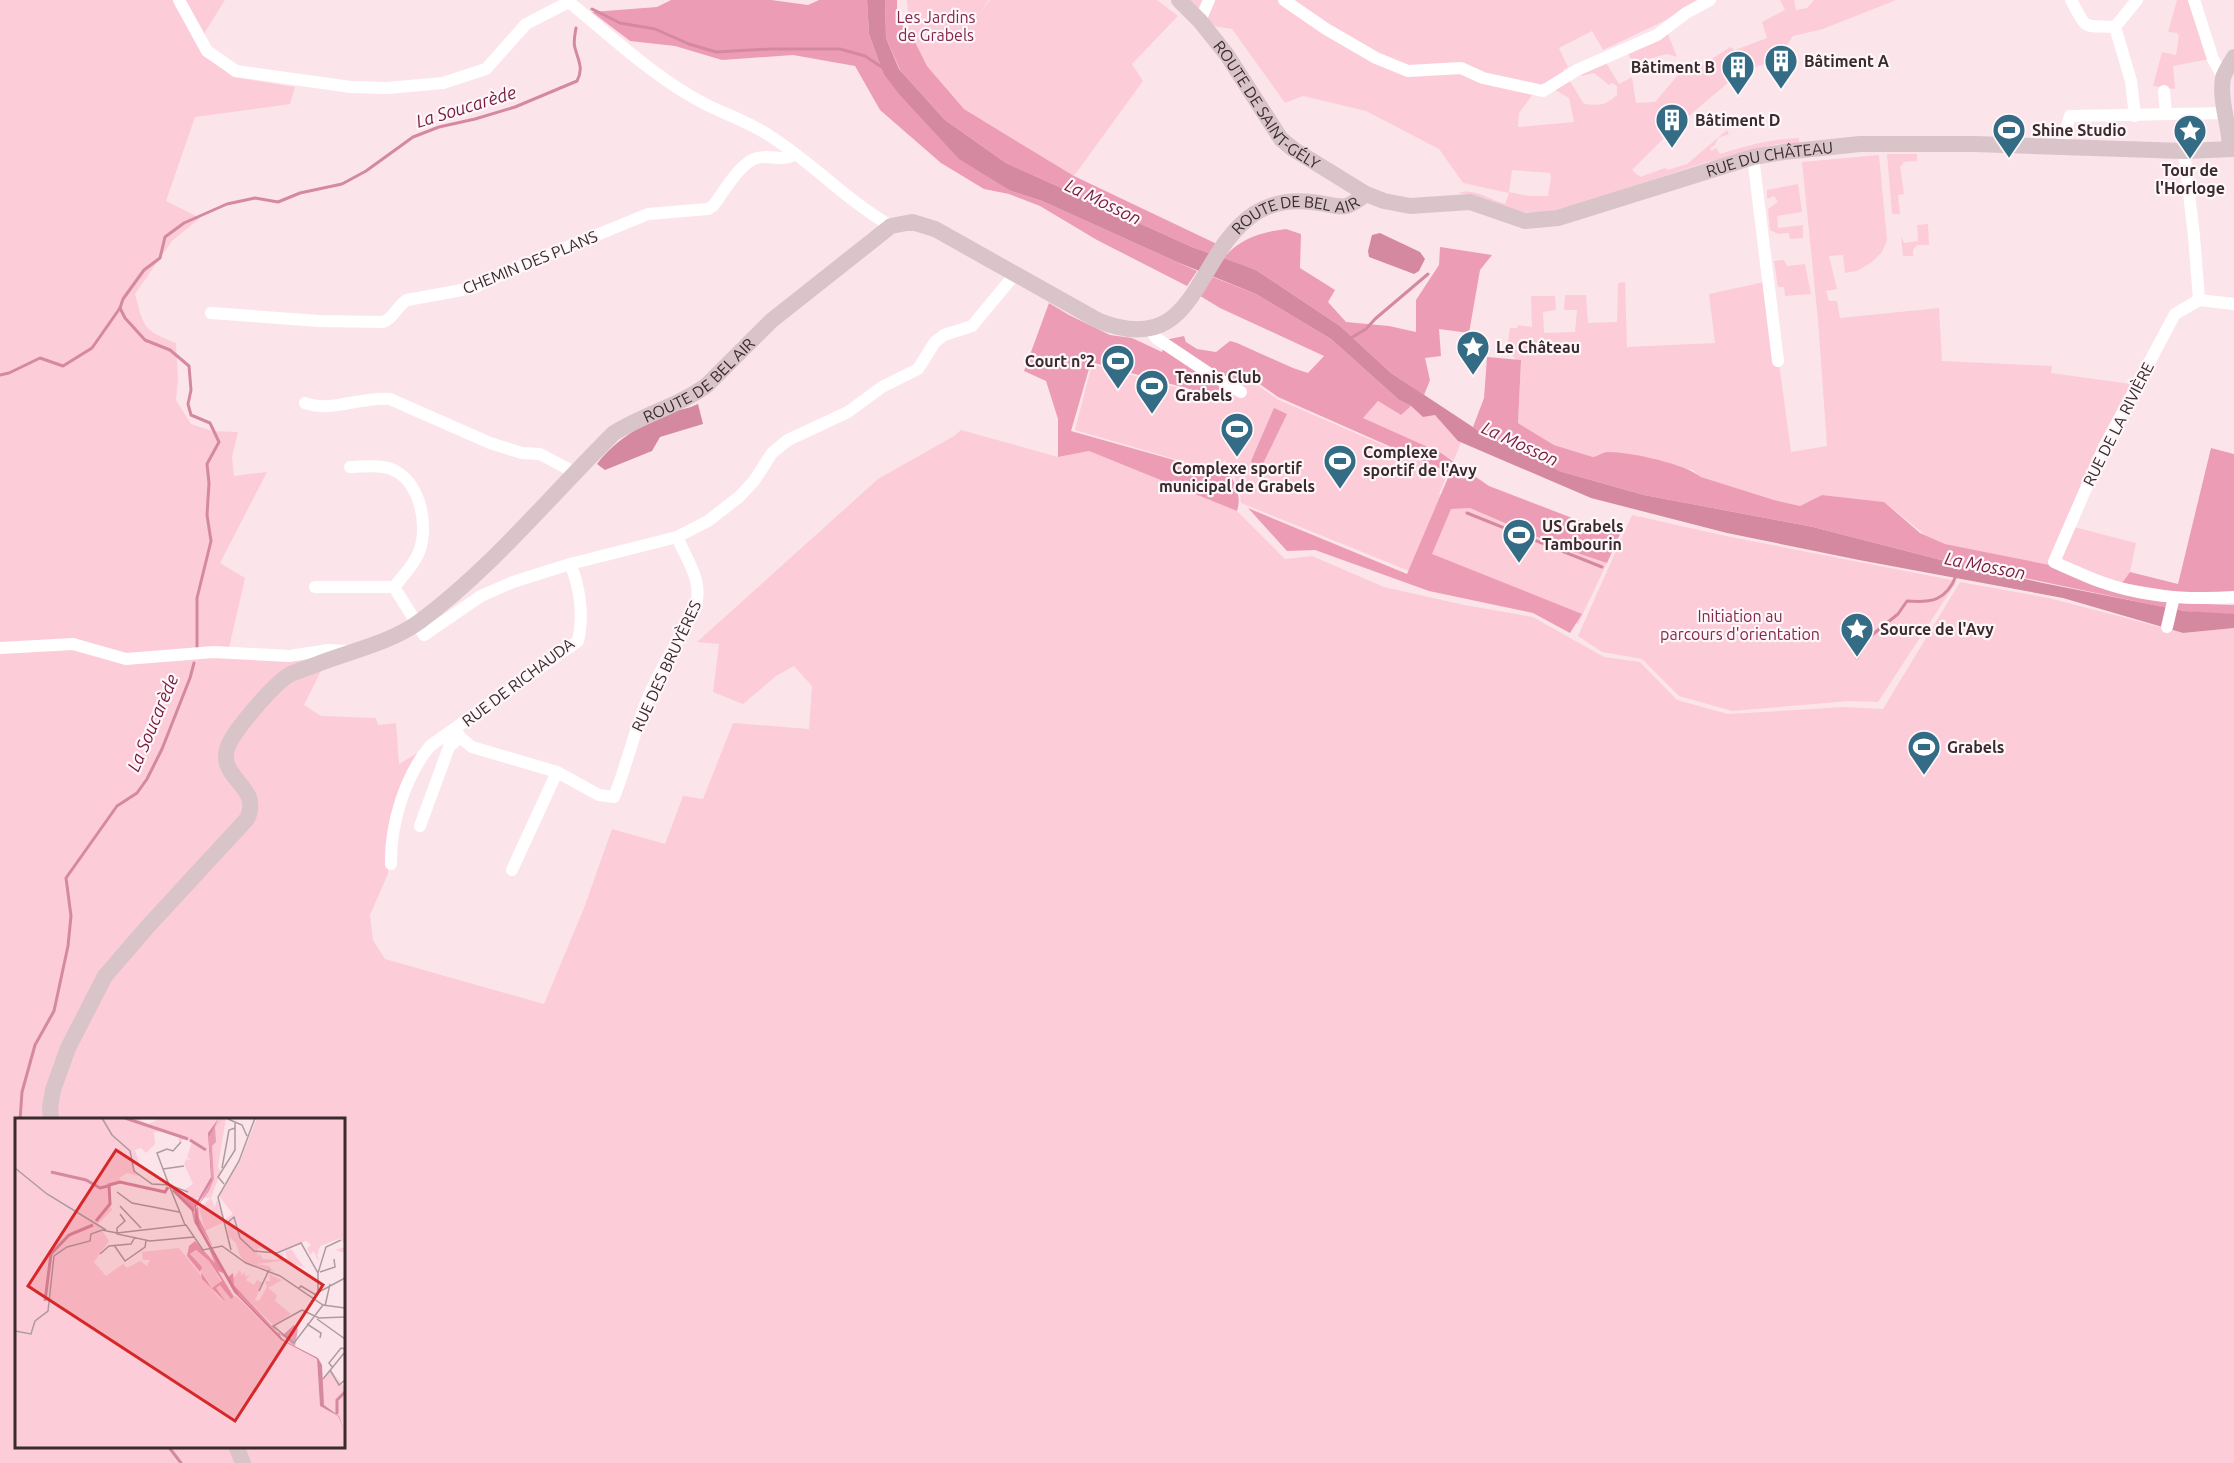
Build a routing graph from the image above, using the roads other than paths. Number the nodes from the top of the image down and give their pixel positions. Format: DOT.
graph roads {
  1 [pos="179,0"];
  2 [pos="1179,0"];
  3 [pos="1209,0"];
  4 [pos="1284,0"];
  5 [pos="1710,0"];
  6 [pos="2071,0"];
  7 [pos="2137,0"];
  8 [pos="2194,0"];
  9 [pos="571,1"];
  10 [pos="1200,21"];
  11 [pos="2115,27"];
  12 [pos="2234,57"];
  13 [pos="2223,77"];
  14 [pos="2164,91"];
  15 [pos="2226,113"];
  16 [pos="2166,114"];
  17 [pos="2135,116"];
  18 [pos="2061,147"];
  19 [pos="2232,149"];
  20 [pos="2184,151"];
  21 [pos="795,154"];
  22 [pos="1753,157"];
  23 [pos="1366,194"];
  24 [pos="891,226"];
  25 [pos="1016,273"];
  26 [pos="2199,300"];
  27 [pos="2234,304"];
  28 [pos="211,313"];
  29 [pos="1154,329"];
  30 [pos="1778,361"];
  31 [pos="1241,392"];
  32 [pos="305,404"];
  33 [pos="350,466"];
  34 [pos="574,472"];
  35 [pos="677,537"];
  36 [pos="570,564"];
  37 [pos="315,586"];
  38 [pos="394,587"];
  39 [pos="2234,597"];
  40 [pos="2173,600"];
  41 [pos="416,624"];
  42 [pos="2168,627"];
  43 [pos="0,648"];
  44 [pos="354,651"];
  45 [pos="457,733"];
  46 [pos="557,772"];
  47 [pos="614,797"];
  48 [pos="420,826"];
  49 [pos="391,864"];
  50 [pos="512,870"];
  51 [pos="51,1118"];
  52 [pos="237,1448"];
  53 [pos="243,1463"];
  1 -- 9 [label="street"];
  2 -- 10 [label="street, ROUTE DE SAINT-GÉLY"];
  3 -- 10 [label="street"];
  4 -- 5 [label="street"];
  6 -- 11 [label="street"];
  7 -- 11 [label="street"];
  8 -- 13 [label="street"];
  9 -- 21 [label="street"];
  10 -- 23 [label="street, ROUTE DE SAINT-GÉLY"];
  11 -- 17 [label="street"];
  12 -- 13 [label="street"];
  13 -- 15 [label="street"];
  14 -- 16 [label="street"];
  15 -- 16 [label="street"];
  15 -- 19 [label="street"];
  16 -- 17 [label="street"];
  17 -- 18 [label="street"];
  18 -- 20 [label="street, RUE DU CHÂTEAU"];
  18 -- 22 [label="street, RUE DU CHÂTEAU"];
  19 -- 20 [label="street, RUE DU CHÂTEAU"];
  20 -- 26 [label="street"];
  21 -- 24 [label="street"];
  21 -- 28 [label="street, CHEMIN DES PLANS"];
  22 -- 23 [label="street, RUE DU CHÂTEAU"];
  22 -- 30 [label="street"];
  23 -- 29 [label="street, ROUTE DE BEL AIR"];
  24 -- 25 [label="street"];
  24 -- 34 [label="street, ROUTE DE BEL AIR"];
  25 -- 29 [label="street"];
  25 -- 35 [label="street"];
  26 -- 27 [label="street"];
  26 -- 40 [label="street, RUE DE LA RIVIÈRE"];
  29 -- 31 [label="street"];
  32 -- 34 [label="street"];
  33 -- 38 [label="street"];
  34 -- 41 [label="street, ROUTE DE BEL AIR"];
  35 -- 36 [label="street"];
  35 -- 47 [label="street, RUE DES BRUYÈRES"];
  36 -- 41 [label="street"];
  36 -- 45 [label="street, RUE DE RICHAUDA"];
  37 -- 38 [label="street"];
  38 -- 41 [label="street"];
  39 -- 40 [label="street"];
  40 -- 42 [label="street"];
  41 -- 44 [label="street, ROUTE DE BEL AIR"];
  43 -- 44 [label="street"];
  44 -- 51 [label="street, ROUTE DE BEL AIR"];
  45 -- 46 [label="street, RUE DE RICHAUDA"];
  45 -- 48 [label="street"];
  45 -- 49 [label="street, RUE DE RICHAUDA"];
  46 -- 47 [label="street, RUE DE RICHAUDA"];
  46 -- 50 [label="street"];
  52 -- 53 [label="street"];
}
